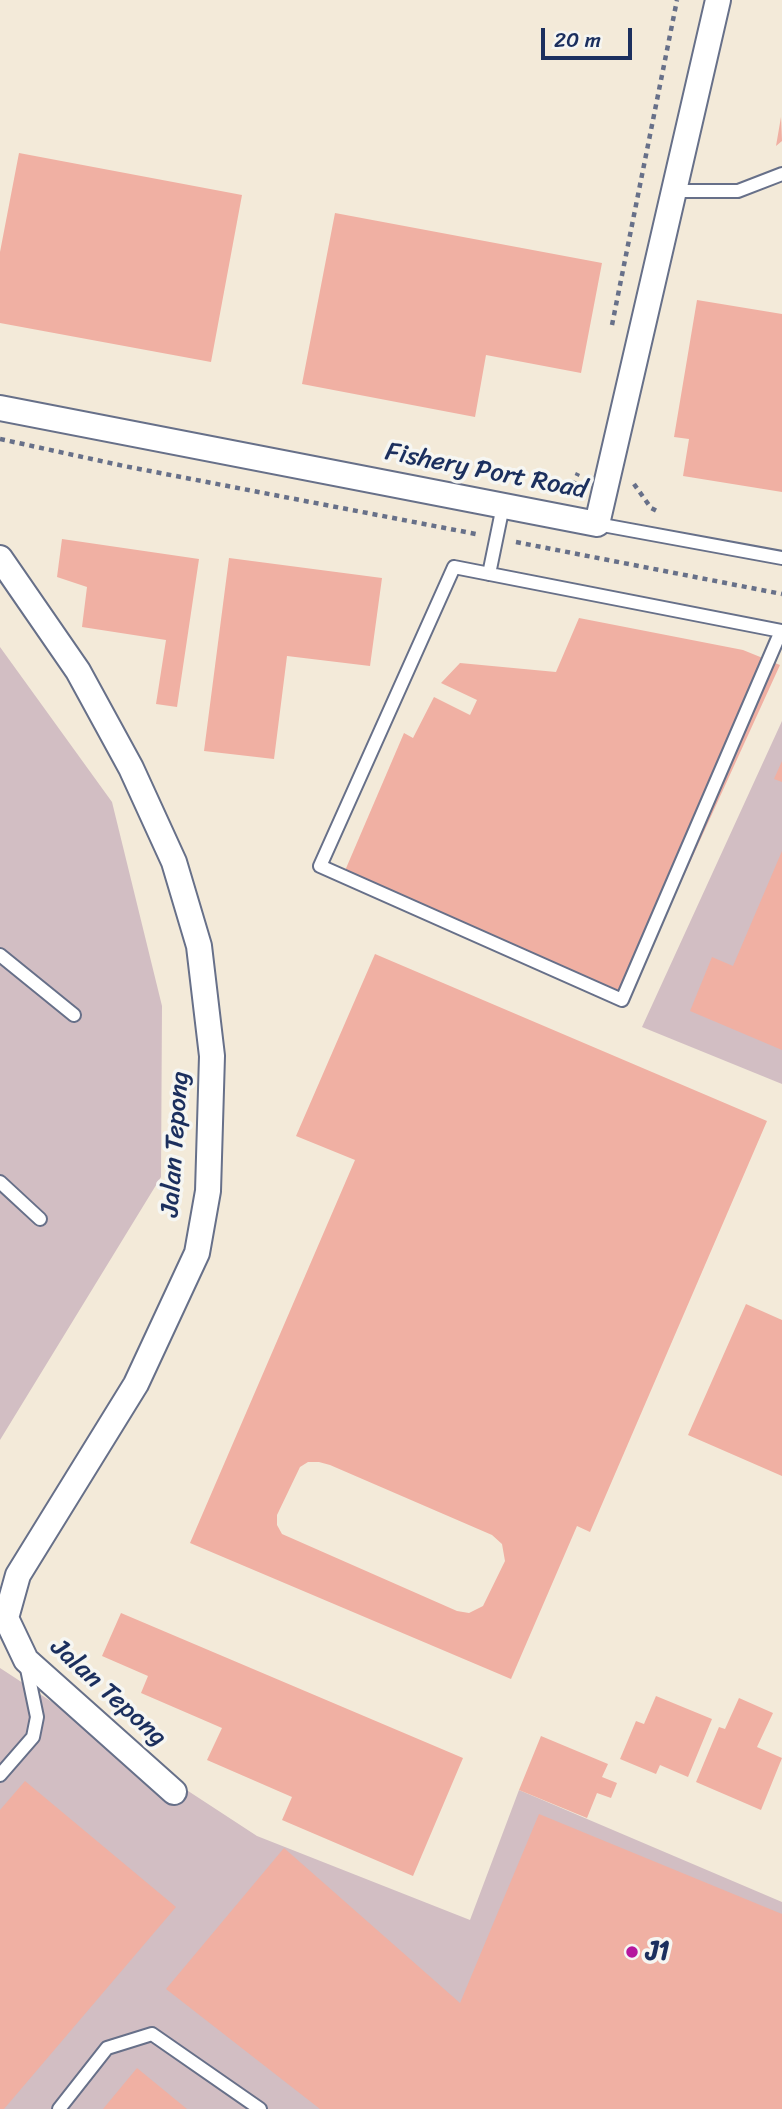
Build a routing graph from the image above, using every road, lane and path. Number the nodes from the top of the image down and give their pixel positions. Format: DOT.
graph roads {
  1 [pos="677,0"];
  2 [pos="718,0"];
  3 [pos="782,174"];
  4 [pos="672,191"];
  5 [pos="610,334"];
  6 [pos="0,408"];
  7 [pos="0,439"];
  8 [pos="582,466"];
  9 [pos="635,472"];
  10 [pos="550,494"];
  11 [pos="503,506"];
  12 [pos="664,514"];
  13 [pos="597,524"];
  14 [pos="477,534"];
  15 [pos="504,539"];
  16 [pos="0,558"];
  17 [pos="782,558"];
  18 [pos="489,574"];
  19 [pos="782,594"];
  20 [pos="0,954"];
  21 [pos="74,1015"];
  22 [pos="0,1182"];
  23 [pos="40,1219"];
  24 [pos="3,1619"];
  25 [pos="26,1660"];
  26 [pos="0,1775"];
  27 [pos="174,1792"];
  28 [pos="59,2109"];
  29 [pos="260,2109"];
  1 -- 5 [label="path"];
  2 -- 4 [label="street, Fishery Port Road"];
  3 -- 4 [label="lane"];
  4 -- 13 [label="street, Fishery Port Road"];
  6 -- 11 [label="street, Fishery Port Road"];
  7 -- 14 [label="path"];
  8 -- 10 [label="path"];
  9 -- 12 [label="path"];
  11 -- 13 [label="street, Fishery Port Road"];
  11 -- 18 [label="lane"];
  13 -- 17 [label="lane"];
  15 -- 19 [label="path"];
  16 -- 24 [label="street, Jalan Tepong"];
  18 -- 18 [label="lane"];
  20 -- 21 [label="lane"];
  22 -- 23 [label="lane"];
  24 -- 25 [label="street, Jalan Tepong"];
  25 -- 26 [label="lane"];
  25 -- 27 [label="street, Jalan Tepong"];
  28 -- 29 [label="lane"];
}
